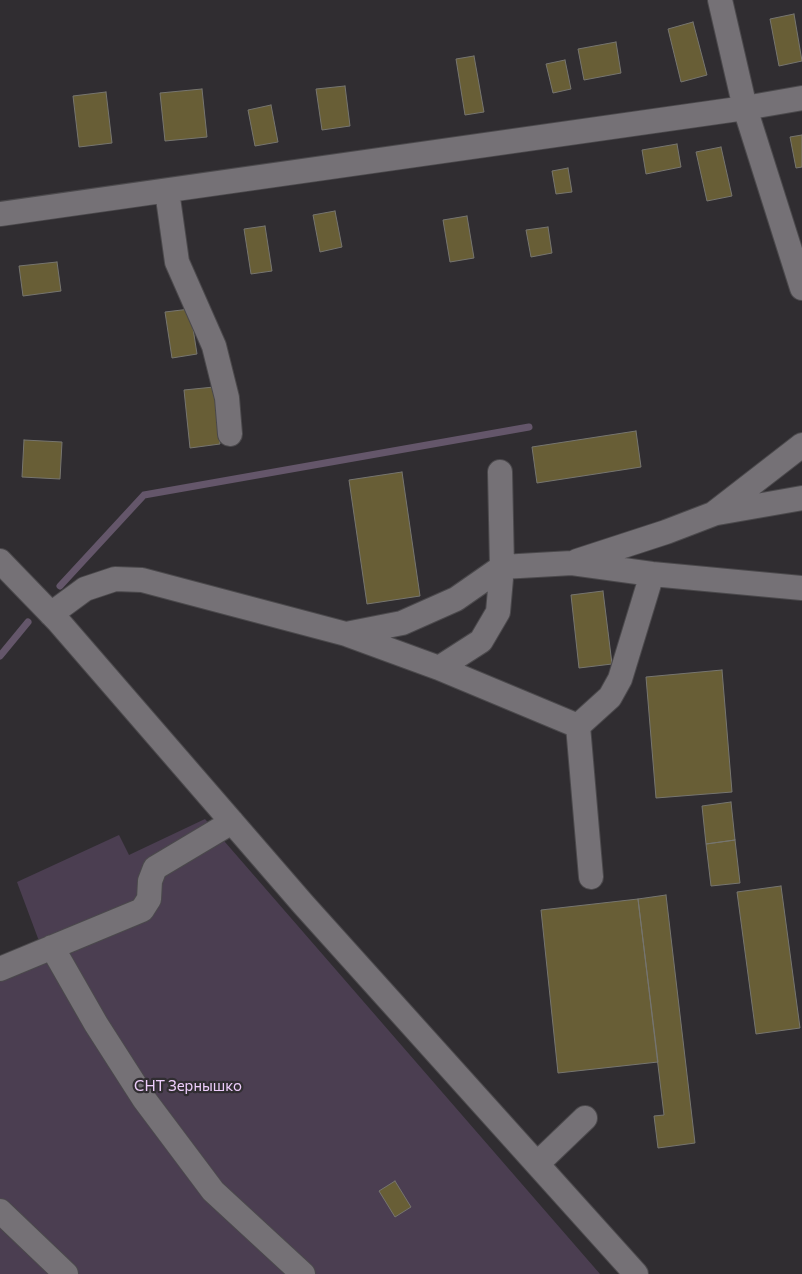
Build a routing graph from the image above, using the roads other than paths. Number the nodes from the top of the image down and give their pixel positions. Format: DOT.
graph roads {
  1 [pos="720,0"];
  2 [pos="802,98"];
  3 [pos="745,108"];
  4 [pos="167,191"];
  5 [pos="0,214"];
  6 [pos="802,288"];
  7 [pos="230,434"];
  8 [pos="802,445"];
  9 [pos="500,472"];
  10 [pos="802,498"];
  11 [pos="713,514"];
  12 [pos="0,561"];
  13 [pos="572,563"];
  14 [pos="502,567"];
  15 [pos="652,574"];
  16 [pos="802,588"];
  17 [pos="51,614"];
  18 [pos="346,634"];
  19 [pos="439,668"];
  20 [pos="578,726"];
  21 [pos="232,822"];
  22 [pos="591,878"];
  23 [pos="52,947"];
  24 [pos="0,969"];
  25 [pos="585,1118"];
  26 [pos="537,1164"];
  27 [pos="0,1211"];
  28 [pos="66,1274"];
  29 [pos="303,1274"];
  30 [pos="636,1274"];
  1 -- 3 [label="street"];
  2 -- 3 [label="street"];
  3 -- 4 [label="street"];
  3 -- 6 [label="street"];
  4 -- 5 [label="street"];
  4 -- 7 [label="street"];
  8 -- 11 [label="street"];
  9 -- 14 [label="street"];
  10 -- 11 [label="street"];
  11 -- 13 [label="street"];
  12 -- 17 [label="street"];
  13 -- 14 [label="street"];
  13 -- 15 [label="street"];
  14 -- 18 [label="street"];
  14 -- 19 [label="street"];
  15 -- 16 [label="street"];
  15 -- 20 [label="street"];
  17 -- 18 [label="street"];
  17 -- 21 [label="street"];
  18 -- 19 [label="street"];
  19 -- 20 [label="street"];
  20 -- 22 [label="street"];
  21 -- 23 [label="street"];
  21 -- 26 [label="street"];
  23 -- 24 [label="street"];
  23 -- 29 [label="street"];
  25 -- 26 [label="street"];
  26 -- 30 [label="street"];
  27 -- 28 [label="street"];
}
